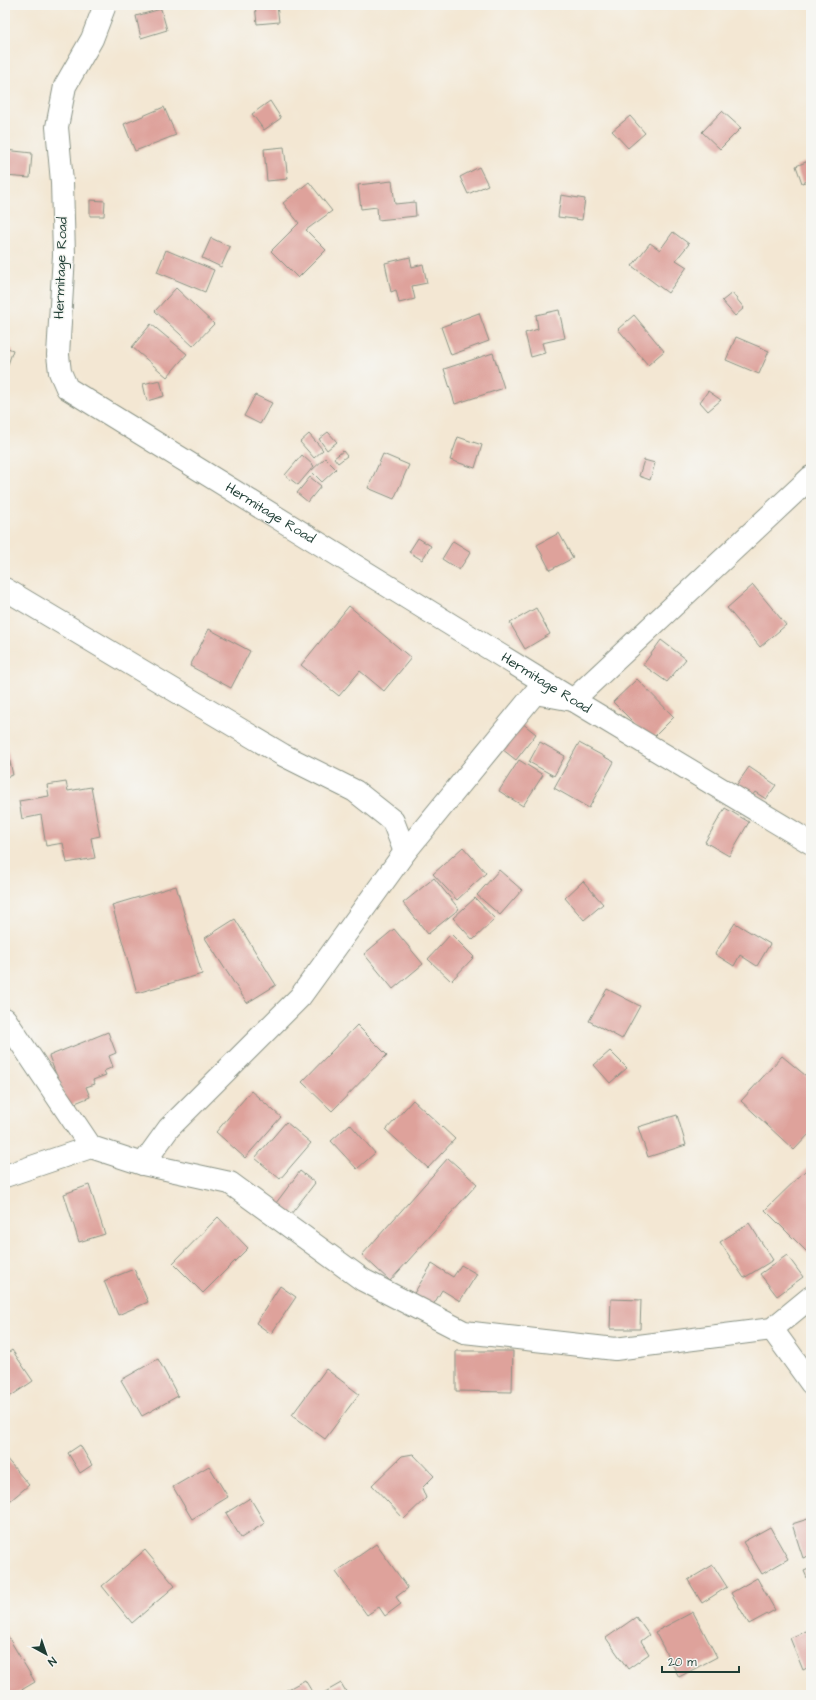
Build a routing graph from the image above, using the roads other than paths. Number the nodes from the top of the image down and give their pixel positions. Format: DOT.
graph roads {
  1 [pos="105,5"];
  2 [pos="811,477"];
  3 [pos="5,589"];
  4 [pos="573,700"];
  5 [pos="811,843"];
  6 [pos="405,852"];
  7 [pos="5,1019"];
  8 [pos="91,1147"];
  9 [pos="143,1164"];
  10 [pos="5,1176"];
  11 [pos="811,1297"];
  12 [pos="772,1329"];
  13 [pos="811,1384"];
  1 -- 4 [label="street, Hermitage Road"];
  2 -- 4 [label="street"];
  3 -- 6 [label="street"];
  4 -- 5 [label="street, Hermitage Road"];
  4 -- 6 [label="street"];
  6 -- 9 [label="street"];
  7 -- 8 [label="street"];
  8 -- 9 [label="street"];
  8 -- 10 [label="street"];
  9 -- 12 [label="street"];
  11 -- 12 [label="street"];
  12 -- 13 [label="street"];
}
